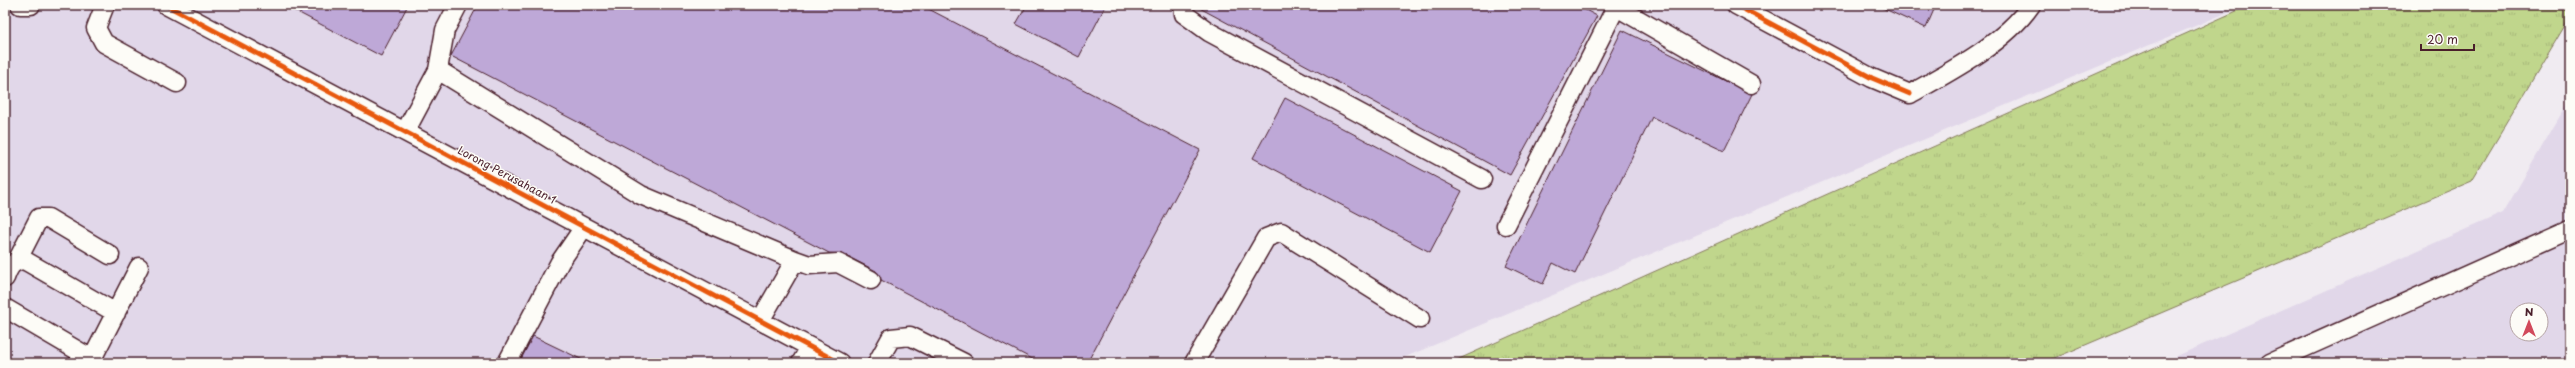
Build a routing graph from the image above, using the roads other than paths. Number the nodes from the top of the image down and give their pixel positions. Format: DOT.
graph roads {
  1 [pos="20,5"];
  2 [pos="31,5"];
  3 [pos="105,5"];
  4 [pos="166,5"];
  5 [pos="458,5"];
  6 [pos="1183,5"];
  7 [pos="1736,5"];
  8 [pos="2031,5"];
  9 [pos="1616,6"];
  10 [pos="438,70"];
  11 [pos="176,83"];
  12 [pos="1751,84"];
  13 [pos="404,132"];
  14 [pos="1482,179"];
  15 [pos="1506,225"];
  16 [pos="584,227"];
  17 [pos="2570,229"];
  18 [pos="110,255"];
  19 [pos="795,260"];
  20 [pos="17,261"];
  21 [pos="140,268"];
  22 [pos="5,278"];
  23 [pos="871,280"];
  24 [pos="5,308"];
  25 [pos="116,313"];
  26 [pos="1420,318"];
  27 [pos="760,321"];
  28 [pos="810,347"];
  29 [pos="91,361"];
  30 [pos="507,363"];
  31 [pos="801,363"];
  32 [pos="840,363"];
  33 [pos="877,363"];
  34 [pos="964,363"];
  35 [pos="1194,363"];
  36 [pos="2270,363"];
  1 -- 2 [label="street"];
  3 -- 11 [label="street"];
  4 -- 13 [label="street, Lorong Perusahaan 1"];
  5 -- 10 [label="street"];
  6 -- 14 [label="street"];
  7 -- 8 [label="street"];
  9 -- 12 [label="street"];
  9 -- 15 [label="street"];
  10 -- 13 [label="street"];
  10 -- 19 [label="street"];
  13 -- 16 [label="street, Lorong Perusahaan 1"];
  16 -- 27 [label="street, Lorong Perusahaan 1"];
  16 -- 30 [label="street"];
  17 -- 36 [label="street"];
  18 -- 20 [label="street"];
  19 -- 23 [label="street"];
  19 -- 27 [label="street"];
  20 -- 22 [label="street"];
  20 -- 25 [label="street"];
  21 -- 25 [label="street"];
  24 -- 29 [label="street"];
  25 -- 29 [label="street"];
  26 -- 35 [label="street"];
  27 -- 28 [label="street, Lorong Perusahaan 1"];
  28 -- 31 [label="street"];
  28 -- 32 [label="street, Lorong Perusahaan 1"];
  33 -- 34 [label="street"];
}
